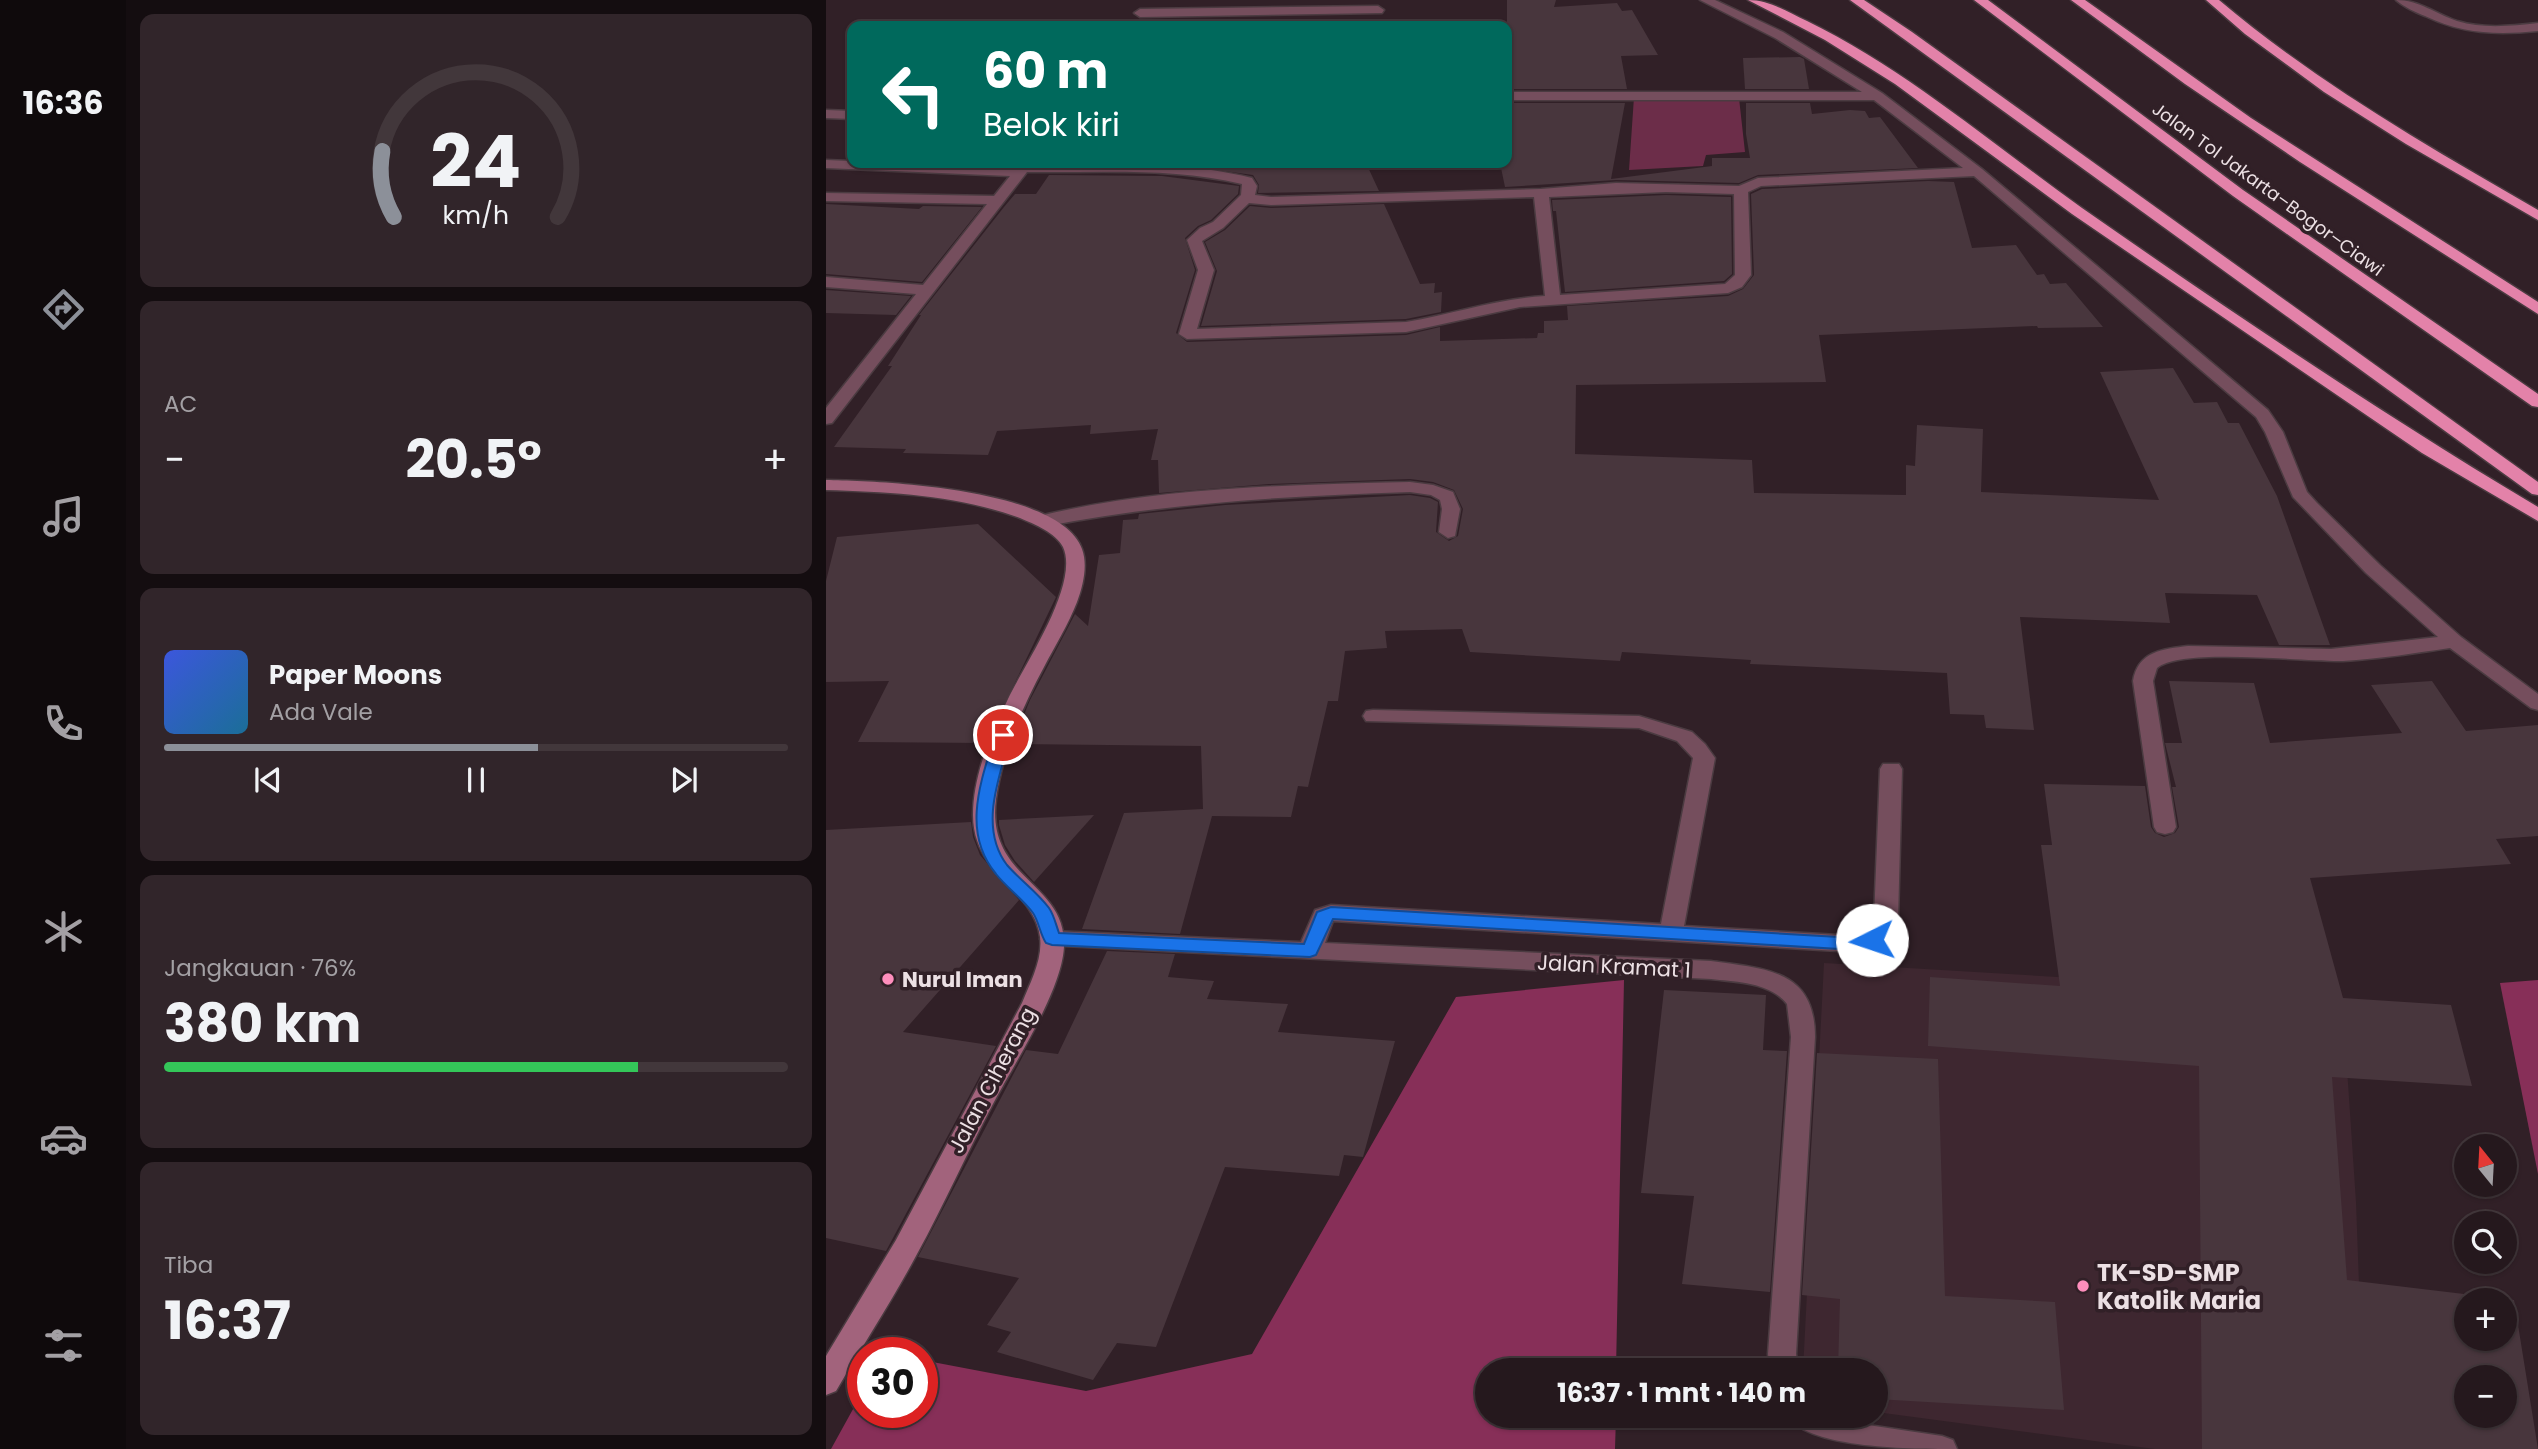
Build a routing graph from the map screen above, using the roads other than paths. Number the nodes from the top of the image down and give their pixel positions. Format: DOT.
graph roads {
  1 [pos="1154,0"];
  2 [pos="1706,0"];
  3 [pos="1754,0"];
  4 [pos="1856,0"];
  5 [pos="1980,0"];
  6 [pos="2077,0"];
  7 [pos="2212,0"];
  8 [pos="2402,0"];
  9 [pos="1378,10"];
  10 [pos="1140,13"];
  11 [pos="1133,21"];
  12 [pos="2538,27"];
  13 [pos="1512,96"];
  14 [pos="1877,96"];
  15 [pos="827,114"];
  16 [pos="847,114"];
  17 [pos="826,164"];
  18 [pos="847,164"];
  19 [pos="1023,168"];
  20 [pos="1978,172"];
  21 [pos="1741,190"];
  22 [pos="1541,193"];
  23 [pos="1248,196"];
  24 [pos="826,197"];
  25 [pos="995,200"];
  26 [pos="2538,216"];
  27 [pos="826,282"];
  28 [pos="928,290"];
  29 [pos="1553,301"];
  30 [pos="2538,309"];
  31 [pos="2538,402"];
  32 [pos="826,419"];
  33 [pos="826,485"];
  34 [pos="2538,490"];
  35 [pos="2538,515"];
  36 [pos="1041,521"];
  37 [pos="1448,532"];
  38 [pos="2454,641"];
  39 [pos="2538,704"];
  40 [pos="1373,716"];
  41 [pos="1891,769"];
  42 [pos="2165,827"];
  43 [pos="1671,932"];
  44 [pos="1052,939"];
  45 [pos="1310,951"];
  46 [pos="1782,1358"];
  47 [pos="826,1381"];
  48 [pos="1820,1428"];
  49 [pos="1942,1449"];
  1 -- 10 [label="street"];
  2 -- 14 [label="street"];
  3 -- 35 [label="highway"];
  4 -- 34 [label="highway"];
  5 -- 31 [label="highway, Jalan Tol Jakarta–Bogor–Ciawi"];
  6 -- 30 [label="highway"];
  7 -- 26 [label="highway"];
  8 -- 12 [label="street"];
  9 -- 10 [label="street"];
  10 -- 11 [label="street"];
  13 -- 14 [label="street"];
  14 -- 20 [label="street"];
  15 -- 16 [label="street"];
  17 -- 18 [label="street"];
  19 -- 23 [label="street"];
  19 -- 25 [label="street"];
  20 -- 21 [label="street"];
  20 -- 38 [label="street"];
  21 -- 22 [label="street"];
  21 -- 29 [label="street"];
  22 -- 23 [label="street"];
  22 -- 29 [label="street"];
  23 -- 29 [label="street"];
  24 -- 25 [label="street"];
  25 -- 28 [label="street"];
  27 -- 28 [label="street"];
  28 -- 32 [label="street"];
  33 -- 36 [label="street"];
  36 -- 37 [label="street"];
  36 -- 44 [label="street"];
  38 -- 39 [label="street"];
  38 -- 42 [label="street"];
  40 -- 43 [label="street"];
  41 -- 43 [label="street"];
  43 -- 45 [label="street"];
  44 -- 45 [label="street, Jalan Kramat 1"];
  44 -- 47 [label="street, Jalan Ciherang"];
  45 -- 46 [label="street, Jalan Kramat 1"];
  48 -- 49 [label="street"];
}
